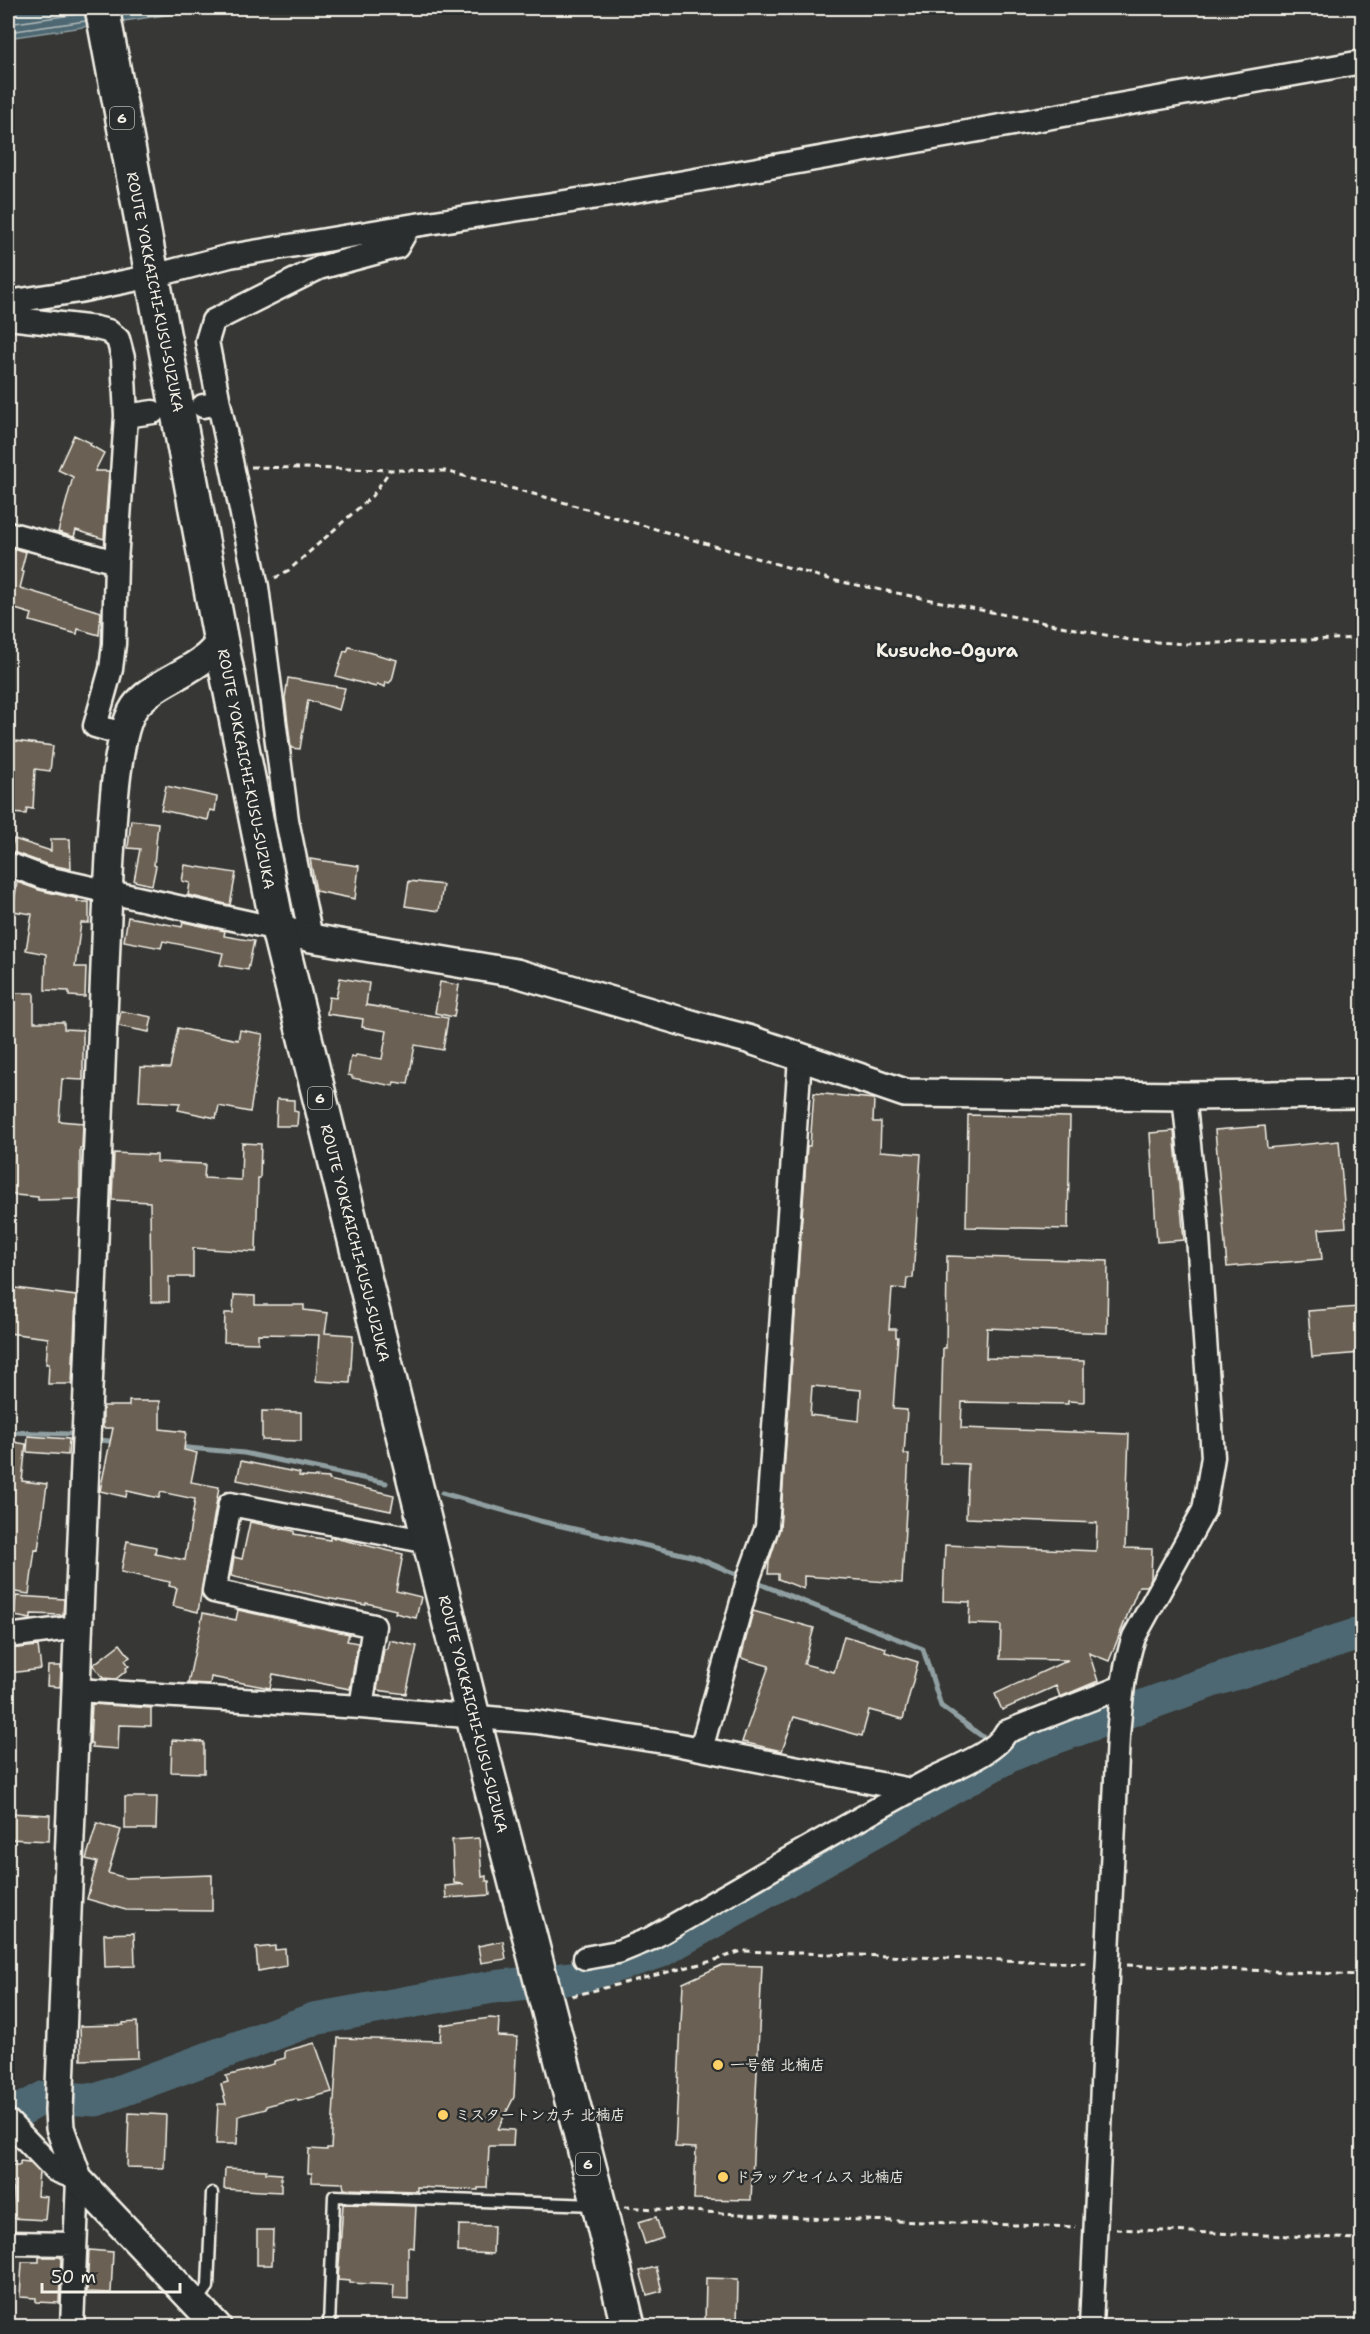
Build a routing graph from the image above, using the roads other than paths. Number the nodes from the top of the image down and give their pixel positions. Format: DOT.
graph roads {
  1 [pos="102,8"];
  2 [pos="1362,62"];
  3 [pos="409,225"];
  4 [pos="153,276"];
  5 [pos="8,302"];
  6 [pos="8,318"];
  7 [pos="153,412"];
  8 [pos="126,416"];
  9 [pos="8,533"];
  10 [pos="116,562"];
  11 [pos="221,642"];
  12 [pos="123,734"];
  13 [pos="8,864"];
  14 [pos="108,892"];
  15 [pos="278,929"];
  16 [pos="311,938"];
  17 [pos="800,1058"];
  18 [pos="1362,1094"];
  19 [pos="1184,1096"];
  20 [pos="429,1542"];
  21 [pos="78,1627"];
  22 [pos="8,1636"];
  23 [pos="76,1690"];
  24 [pos="1122,1692"];
  25 [pos="361,1707"];
  26 [pos="472,1717"];
  27 [pos="701,1749"];
  28 [pos="911,1790"];
  29 [pos="585,1958"];
  30 [pos="11,2124"];
  31 [pos="78,2179"];
  32 [pos="212,2193"];
  33 [pos="599,2205"];
  34 [pos="8,2243"];
  35 [pos="75,2244"];
  36 [pos="195,2304"];
  37 [pos="72,2326"];
  38 [pos="217,2326"];
  39 [pos="329,2326"];
  40 [pos="628,2326"];
  41 [pos="1091,2326"];
  1 -- 4 [label="main road, ROUTE YOKKAICHI-KUSU-SUZUKA / 6"];
  2 -- 3 [label="street"];
  3 -- 4 [label="street"];
  3 -- 16 [label="street"];
  4 -- 5 [label="street"];
  4 -- 11 [label="main road, ROUTE YOKKAICHI-KUSU-SUZUKA / 6"];
  6 -- 8 [label="street"];
  7 -- 8 [label="street"];
  8 -- 10 [label="street"];
  9 -- 10 [label="street"];
  10 -- 12 [label="street"];
  11 -- 12 [label="street"];
  11 -- 15 [label="main road, ROUTE YOKKAICHI-KUSU-SUZUKA / 6"];
  12 -- 14 [label="street"];
  13 -- 14 [label="street"];
  14 -- 15 [label="street"];
  14 -- 21 [label="street"];
  15 -- 16 [label="street"];
  15 -- 20 [label="main road, ROUTE YOKKAICHI-KUSU-SUZUKA / 6"];
  16 -- 17 [label="street"];
  17 -- 19 [label="street"];
  17 -- 27 [label="street"];
  18 -- 19 [label="street"];
  19 -- 24 [label="street"];
  20 -- 25 [label="street"];
  20 -- 26 [label="main road, ROUTE YOKKAICHI-KUSU-SUZUKA / 6"];
  21 -- 22 [label="street"];
  21 -- 23 [label="street"];
  23 -- 25 [label="street"];
  23 -- 31 [label="street"];
  24 -- 28 [label="street"];
  24 -- 41 [label="street"];
  25 -- 26 [label="street"];
  26 -- 27 [label="street"];
  26 -- 33 [label="main road, ROUTE YOKKAICHI-KUSU-SUZUKA / 6"];
  27 -- 28 [label="street"];
  28 -- 29 [label="street"];
  30 -- 31 [label="street"];
  31 -- 35 [label="street"];
  31 -- 36 [label="street"];
  32 -- 36 [label="lane"];
  33 -- 39 [label="lane"];
  33 -- 40 [label="main road, ROUTE YOKKAICHI-KUSU-SUZUKA / 6"];
  34 -- 35 [label="street"];
  35 -- 37 [label="street"];
  36 -- 38 [label="street"];
}
